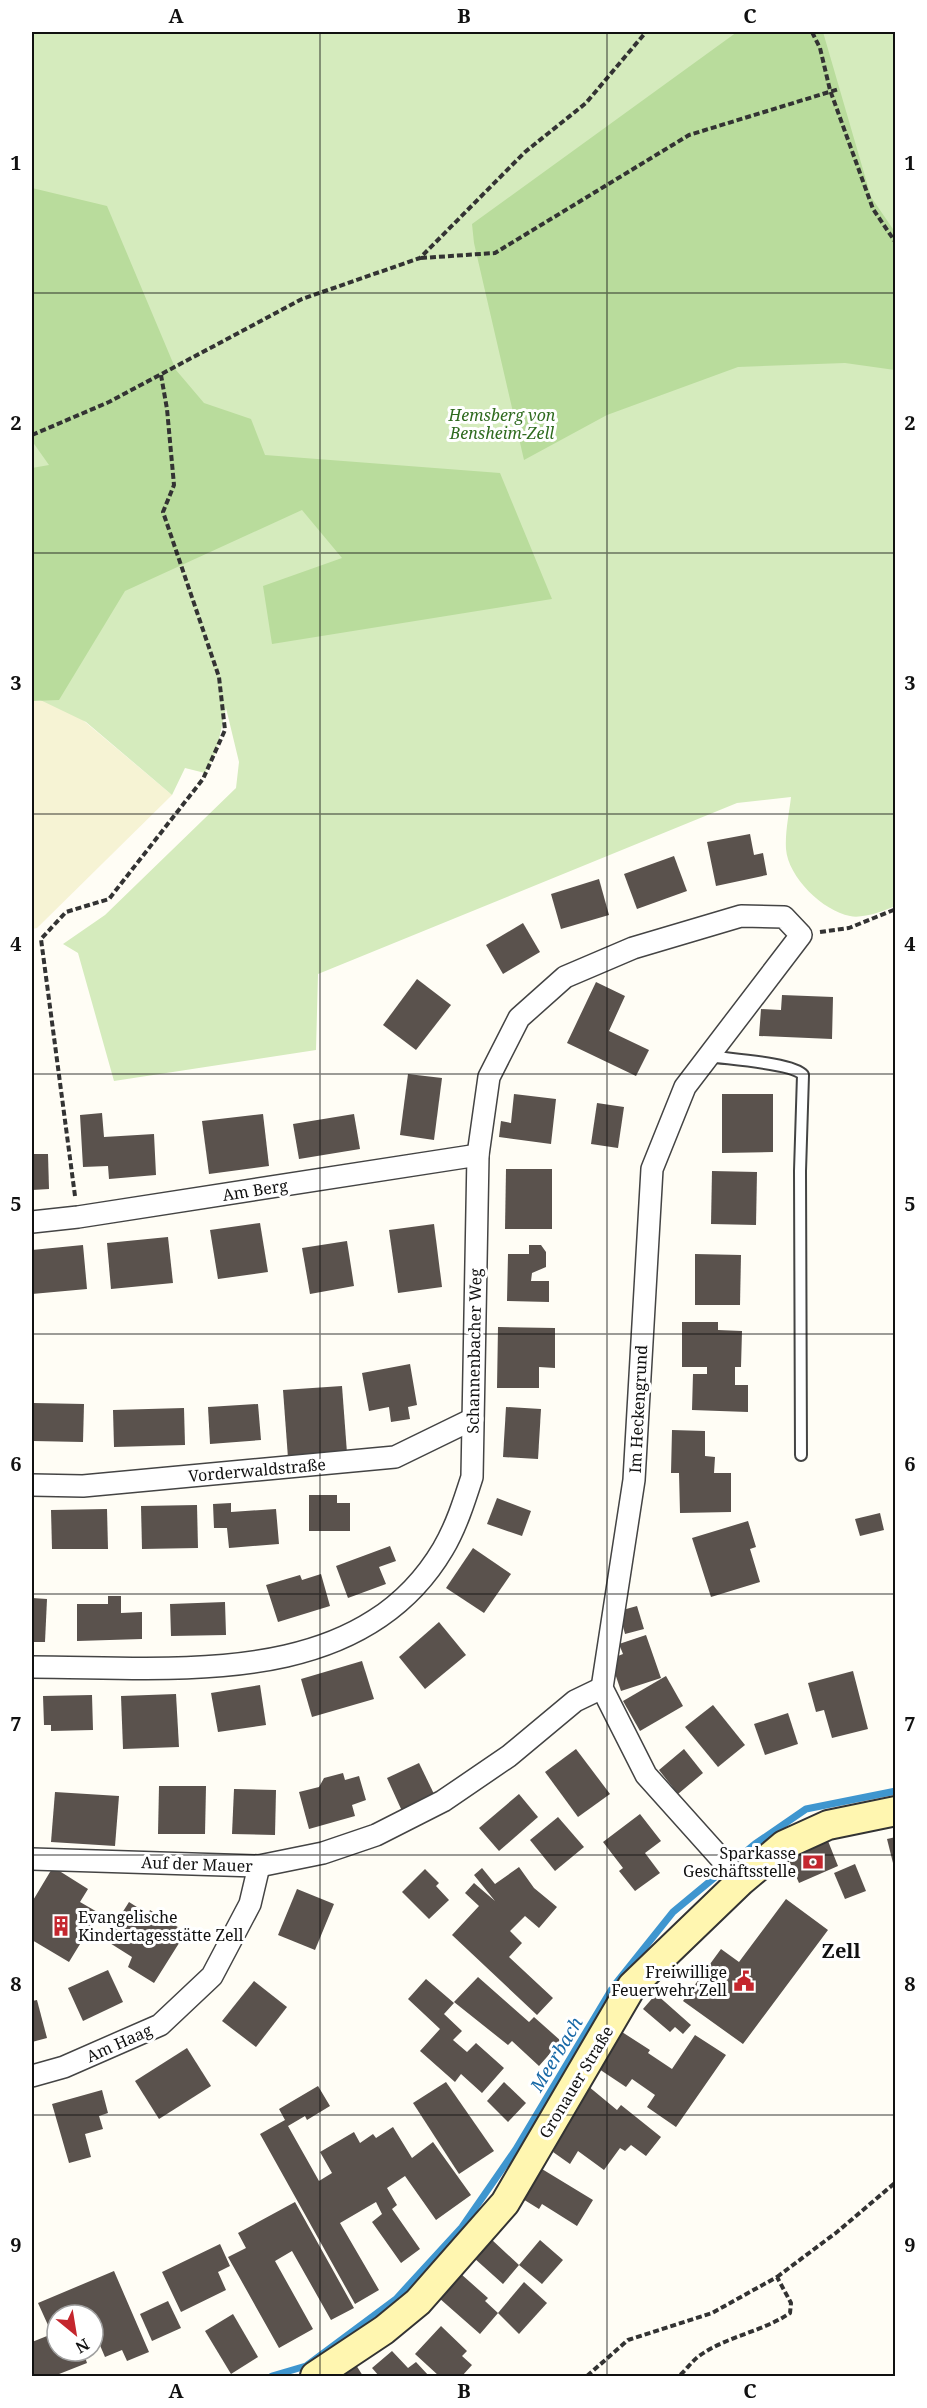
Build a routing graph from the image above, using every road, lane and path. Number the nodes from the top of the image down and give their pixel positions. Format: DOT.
graph roads {
  1 [pos="646,32"];
  2 [pos="812,32"];
  3 [pos="839,89"];
  4 [pos="830,90"];
  5 [pos="896,243"];
  6 [pos="420,258"];
  7 [pos="161,375"];
  8 [pos="32,435"];
  9 [pos="896,909"];
  10 [pos="801,935"];
  11 [pos="709,1056"];
  12 [pos="478,1155"];
  13 [pos="78,1218"];
  14 [pos="32,1222"];
  15 [pos="473,1419"];
  16 [pos="801,1455"];
  17 [pos="32,1485"];
  18 [pos="32,1667"];
  19 [pos="602,1688"];
  20 [pos="896,1811"];
  21 [pos="32,1858"];
  22 [pos="260,1866"];
  23 [pos="732,1871"];
  24 [pos="32,2076"];
  25 [pos="896,2182"];
  26 [pos="777,2277"];
  27 [pos="315,2376"];
  28 [pos="587,2376"];
  29 [pos="680,2376"];
  1 -- 6 [label="path"];
  2 -- 4 [label="path"];
  3 -- 4 [label="path"];
  4 -- 5 [label="path"];
  4 -- 6 [label="path"];
  6 -- 7 [label="path"];
  7 -- 8 [label="path"];
  7 -- 13 [label="path"];
  9 -- 10 [label="path"];
  10 -- 11 [label="street, Im Heckengrund"];
  10 -- 12 [label="street, Schannenbacher Weg"];
  11 -- 16 [label="lane"];
  11 -- 19 [label="street, Im Heckengrund"];
  12 -- 13 [label="street, Am Berg"];
  12 -- 15 [label="street, Schannenbacher Weg"];
  13 -- 14 [label="street, Am Berg"];
  15 -- 17 [label="street, Vorderwaldstraße"];
  15 -- 18 [label="street, Schannenbacher Weg"];
  19 -- 22 [label="street, Auf der Mauer"];
  19 -- 23 [label="street"];
  20 -- 23 [label="street, Gronauer Straße"];
  21 -- 22 [label="street, Auf der Mauer"];
  22 -- 24 [label="street, Am Haag"];
  23 -- 27 [label="street, Gronauer Straße"];
  25 -- 26 [label="path"];
  26 -- 28 [label="path"];
  26 -- 29 [label="path"];
}
